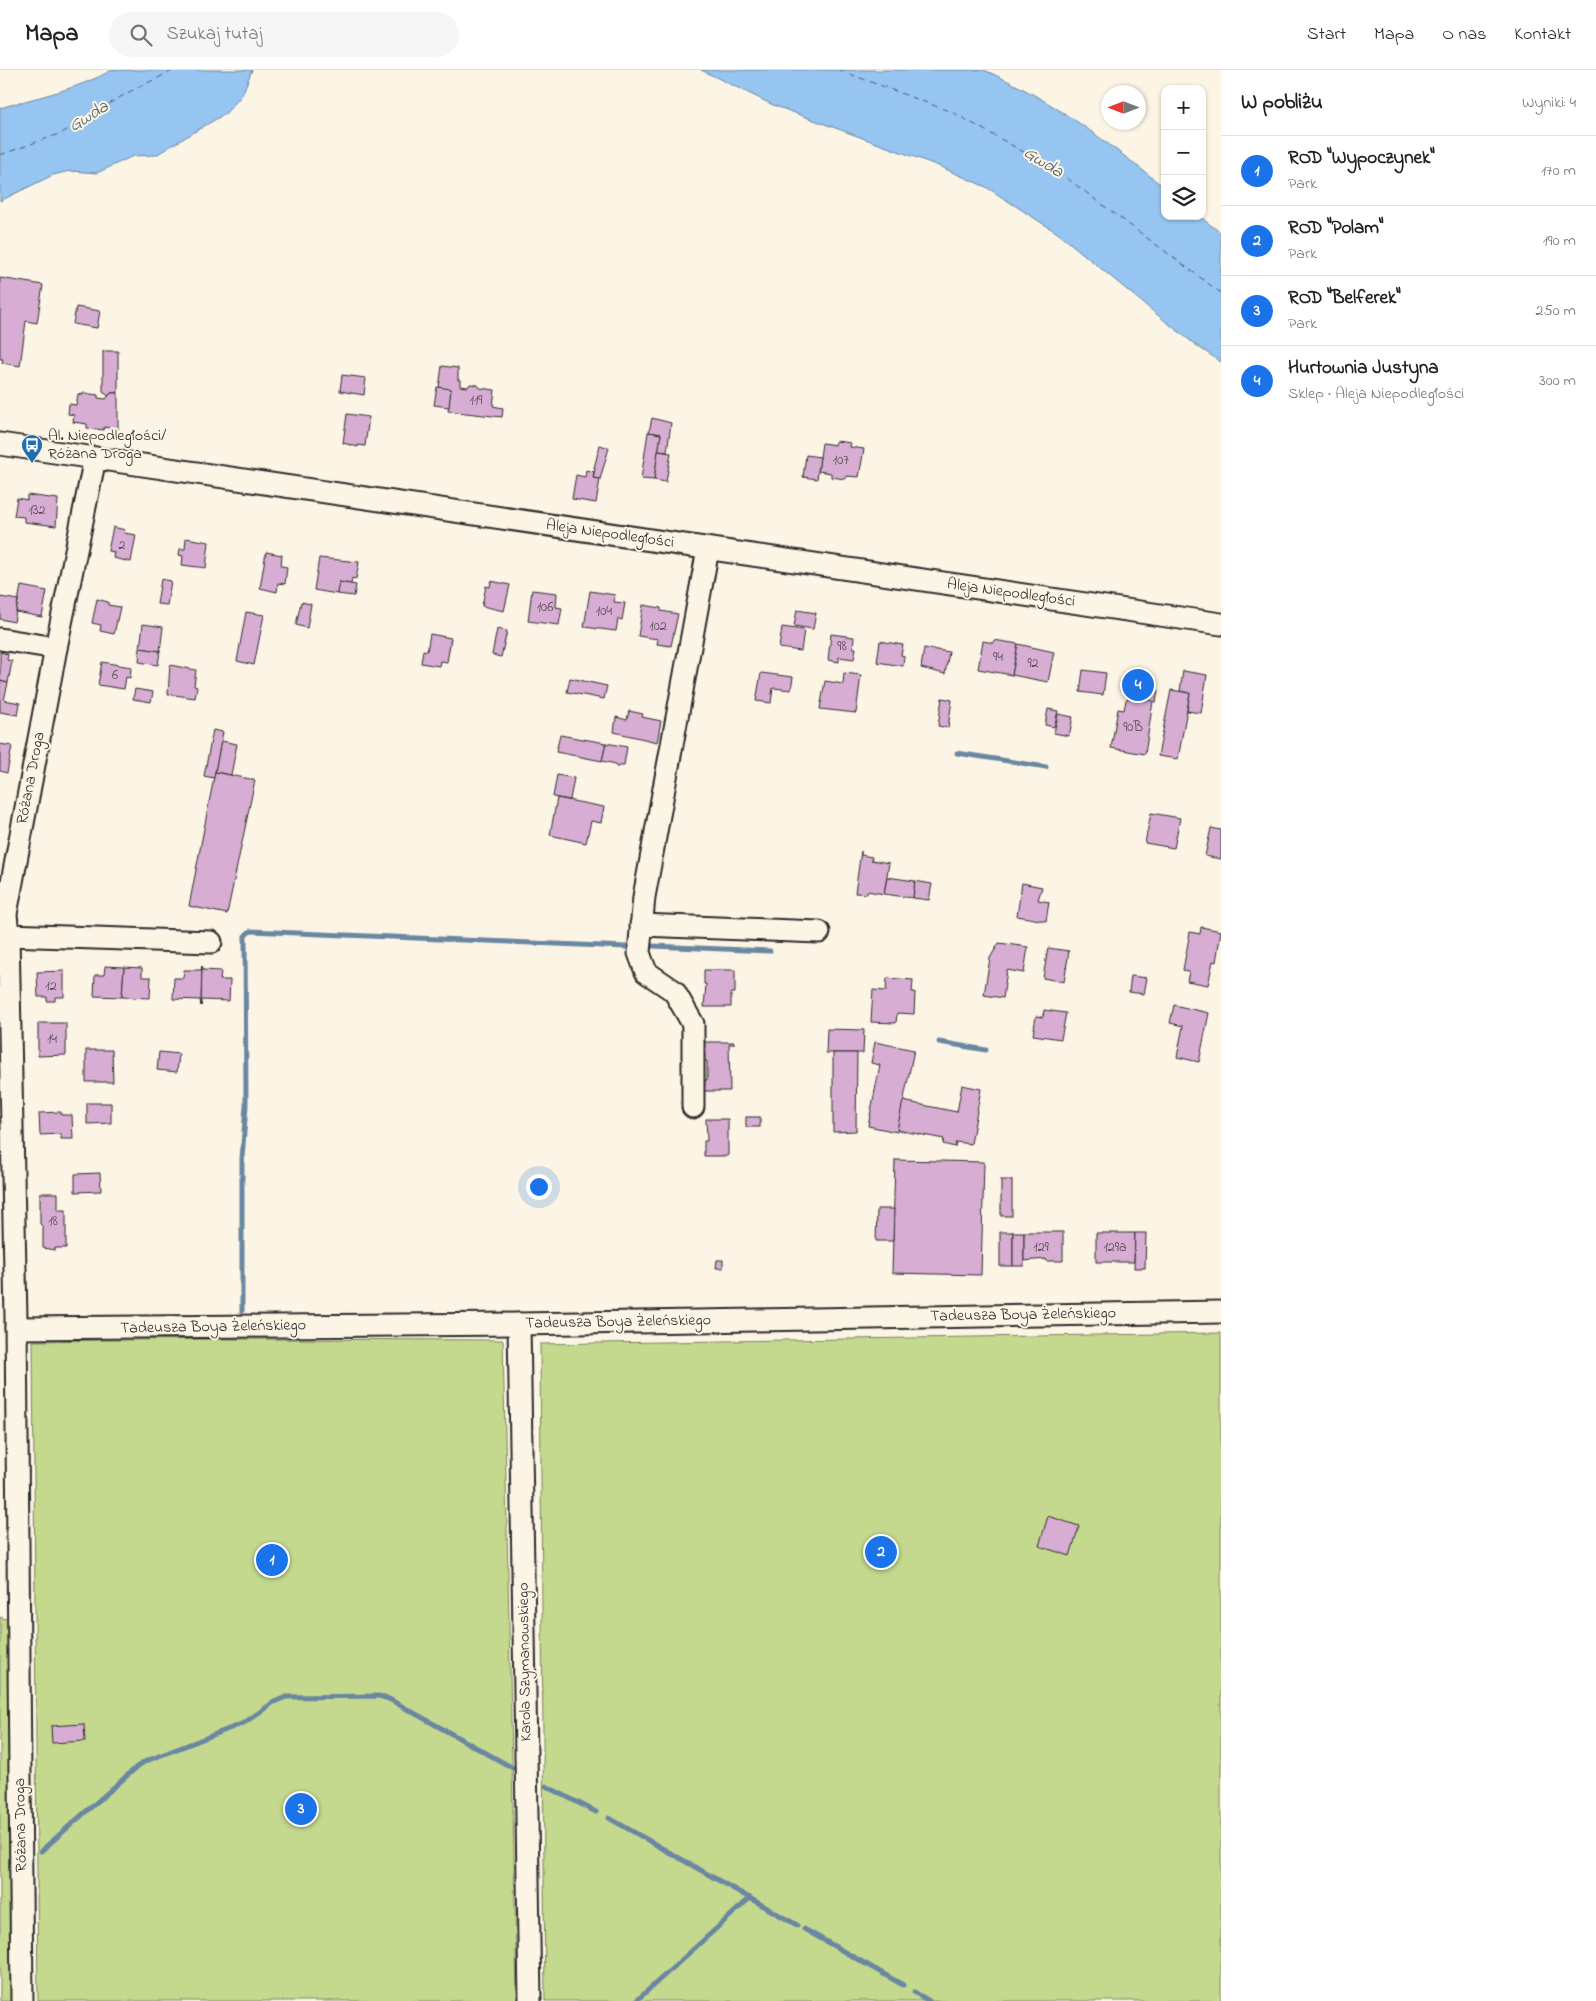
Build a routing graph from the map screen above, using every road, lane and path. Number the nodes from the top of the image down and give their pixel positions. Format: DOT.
graph roads {
  1 [pos="0,444"];
  2 [pos="95,458"];
  3 [pos="708,548"];
  4 [pos="1221,624"];
  5 [pos="0,639"];
  6 [pos="56,648"];
  7 [pos="3,914"];
  8 [pos="642,925"];
  9 [pos="819,932"];
  10 [pos="8,935"];
  11 [pos="211,942"];
  12 [pos="693,1107"];
  13 [pos="1221,1312"];
  14 [pos="519,1324"];
  15 [pos="16,1328"];
  16 [pos="22,2001"];
  17 [pos="530,2001"];
  1 -- 2 [label="street, Aleja Niepodległości"];
  2 -- 3 [label="street, Aleja Niepodległości"];
  2 -- 6 [label="street, Różana Droga"];
  3 -- 4 [label="street, Aleja Niepodległości"];
  3 -- 8 [label="street"];
  5 -- 6 [label="street"];
  6 -- 7 [label="street, Różana Droga"];
  7 -- 10 [label="street, Różana Droga"];
  8 -- 9 [label="street"];
  8 -- 12 [label="street"];
  10 -- 11 [label="street"];
  10 -- 15 [label="street, Różana Droga"];
  13 -- 14 [label="street, Tadeusza Boya Żeleńskiego"];
  14 -- 15 [label="street, Tadeusza Boya Żeleńskiego"];
  14 -- 17 [label="street, Karola Szymanowskiego"];
  15 -- 16 [label="street, Różana Droga"];
}
